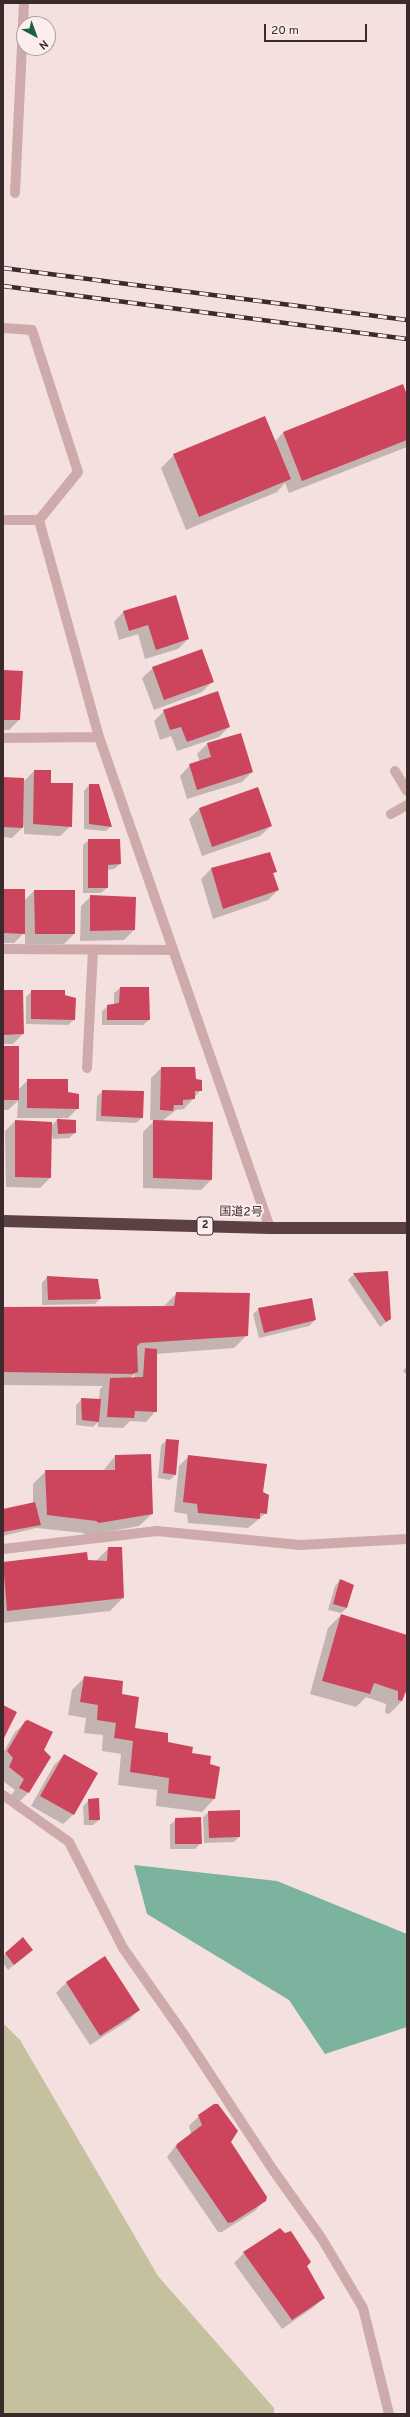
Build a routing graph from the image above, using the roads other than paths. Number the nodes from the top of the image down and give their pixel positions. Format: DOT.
graph roads {
  1 [pos="24,3"];
  2 [pos="15,193"];
  3 [pos="3,328"];
  4 [pos="3,520"];
  5 [pos="39,520"];
  6 [pos="99,737"];
  7 [pos="3,738"];
  8 [pos="395,771"];
  9 [pos="407,791"];
  10 [pos="407,805"];
  11 [pos="391,814"];
  12 [pos="3,949"];
  13 [pos="93,950"];
  14 [pos="173,950"];
  15 [pos="87,1068"];
  16 [pos="3,1221"];
  17 [pos="270,1228"];
  18 [pos="407,1228"];
  19 [pos="407,1540"];
  20 [pos="3,1549"];
  21 [pos="3,1795"];
  22 [pos="389,2414"];
  1 -- 2 [label="street"];
  3 -- 5 [label="street"];
  4 -- 5 [label="street"];
  5 -- 6 [label="street"];
  6 -- 7 [label="street"];
  6 -- 14 [label="street"];
  8 -- 9 [label="street"];
  10 -- 11 [label="street"];
  12 -- 13 [label="street"];
  13 -- 14 [label="street"];
  13 -- 15 [label="street"];
  14 -- 17 [label="street"];
  16 -- 17 [label="highway, 国道2号 / 2"];
  17 -- 18 [label="highway, 国道2号 / 2"];
  19 -- 20 [label="street"];
  21 -- 22 [label="street"];
}
